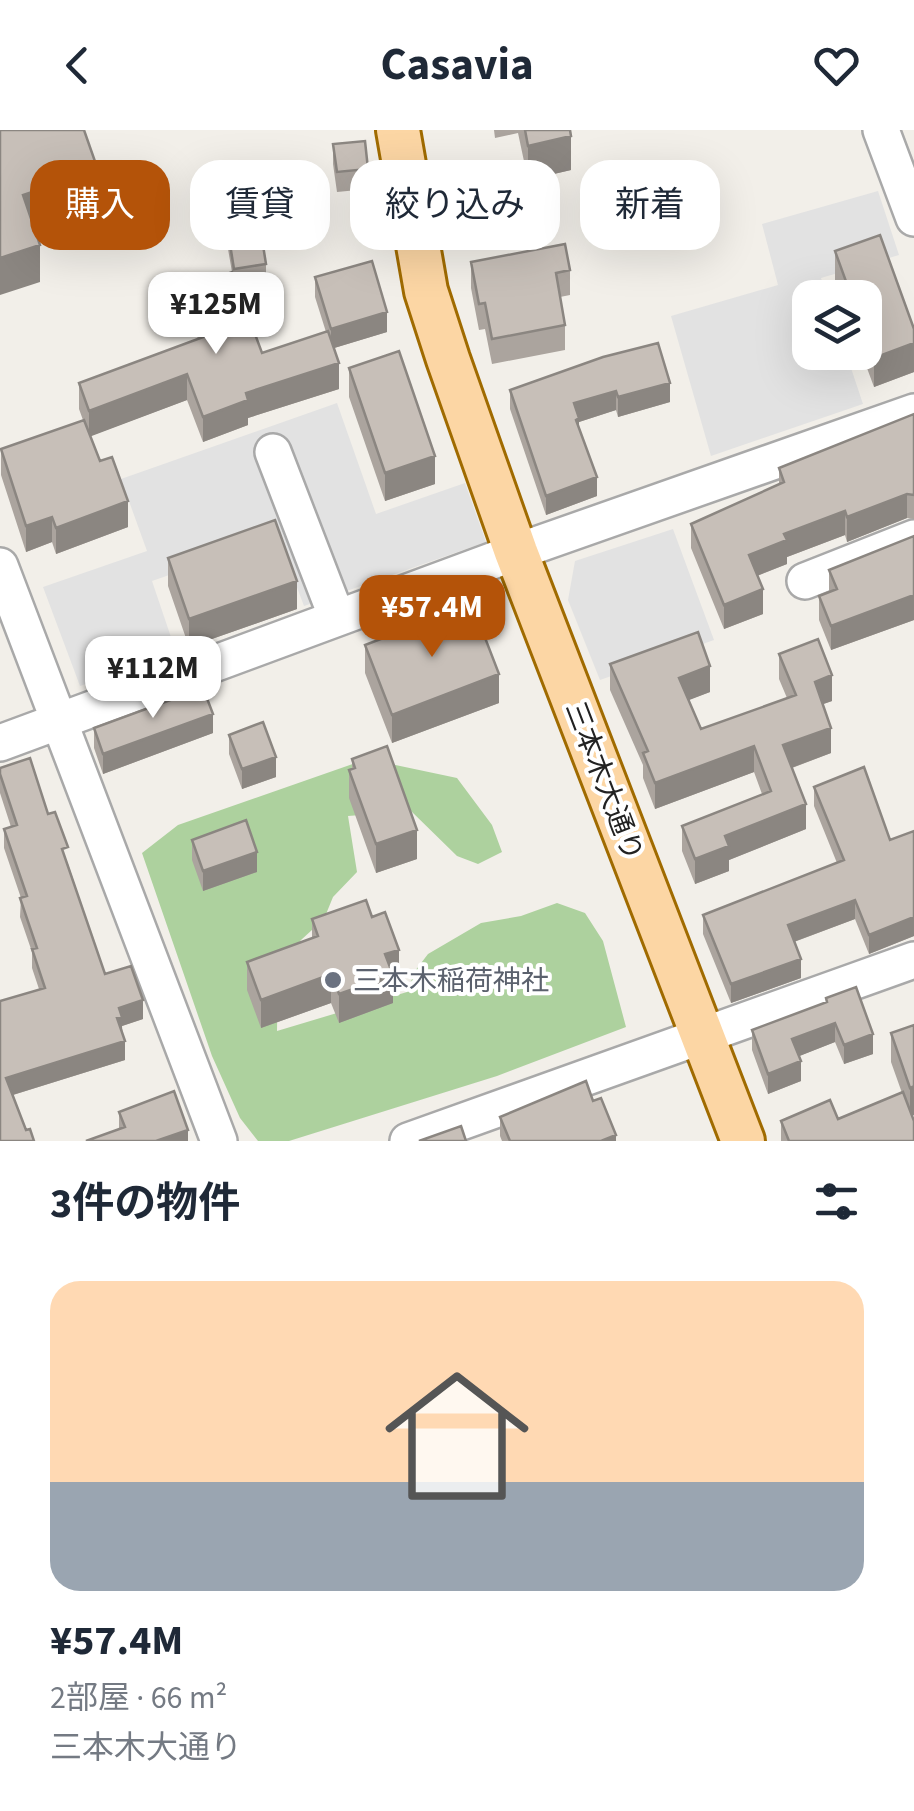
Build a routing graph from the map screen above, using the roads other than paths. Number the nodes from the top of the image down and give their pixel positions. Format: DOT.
graph roads {
  1 [pos="398,130"];
  2 [pos="881,130"];
  3 [pos="914,218"];
  4 [pos="914,412"];
  5 [pos="273,452"];
  6 [pos="914,538"];
  7 [pos="516,552"];
  8 [pos="0,566"];
  9 [pos="805,580"];
  10 [pos="337,618"];
  11 [pos="58,721"];
  12 [pos="0,743"];
  13 [pos="914,960"];
  14 [pos="704,1036"];
  15 [pos="469,1131"];
  16 [pos="220,1141"];
  17 [pos="408,1141"];
  18 [pos="743,1141"];
  1 -- 7 [label="main road, 三本木大通り"];
  2 -- 3 [label="street"];
  4 -- 7 [label="street"];
  5 -- 10 [label="street"];
  6 -- 9 [label="street"];
  7 -- 10 [label="street"];
  7 -- 14 [label="main road, 三本木大通り"];
  8 -- 11 [label="street"];
  10 -- 11 [label="street"];
  11 -- 12 [label="street"];
  11 -- 16 [label="street"];
  13 -- 14 [label="street"];
  14 -- 15 [label="street"];
  14 -- 18 [label="main road, 三本木大通り"];
  15 -- 17 [label="street"];
}
